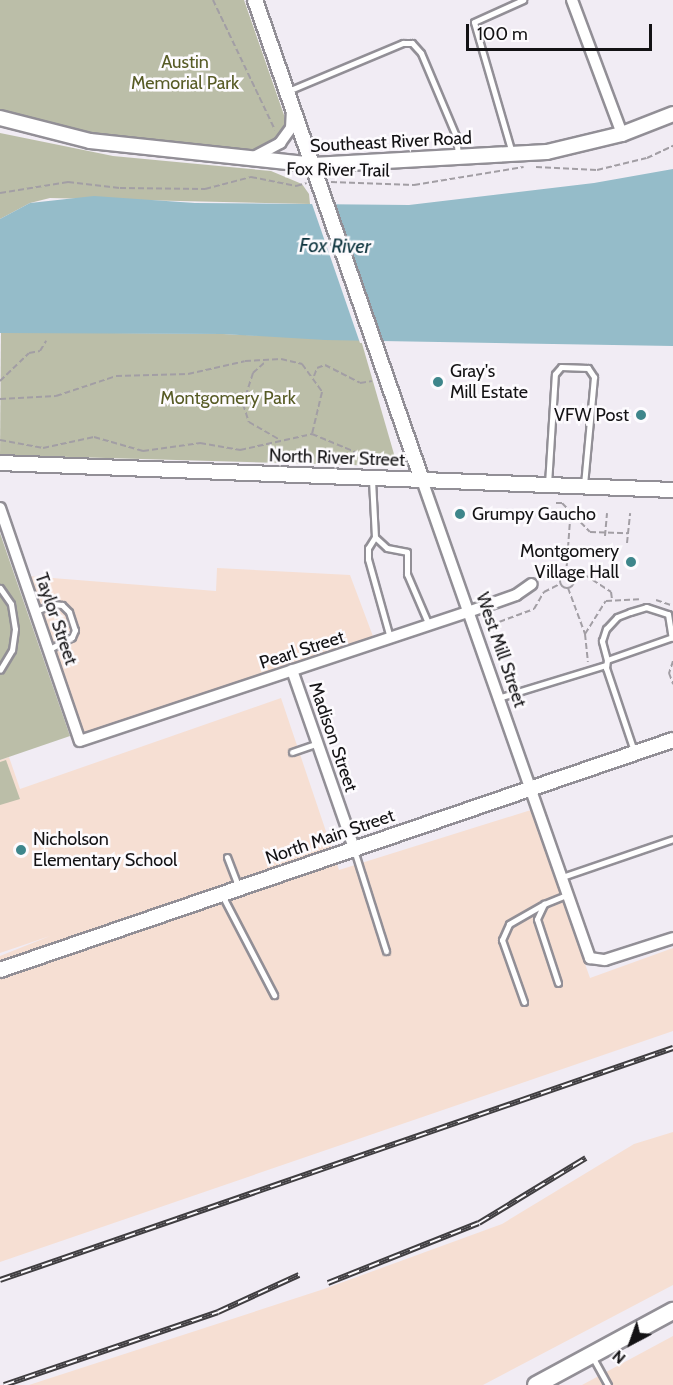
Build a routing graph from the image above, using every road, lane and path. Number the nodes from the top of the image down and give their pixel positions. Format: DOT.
graph roads {
  1 [pos="213,0"];
  2 [pos="255,0"];
  3 [pos="523,0"];
  4 [pos="572,0"];
  5 [pos="286,91"];
  6 [pos="292,108"];
  7 [pos="673,114"];
  8 [pos="0,118"];
  9 [pos="622,134"];
  10 [pos="280,143"];
  11 [pos="673,146"];
  12 [pos="512,154"];
  13 [pos="459,157"];
  14 [pos="247,158"];
  15 [pos="287,162"];
  16 [pos="313,165"];
  17 [pos="318,182"];
  18 [pos="299,184"];
  19 [pos="0,193"];
  20 [pos="46,341"];
  21 [pos="264,363"];
  22 [pos="314,377"];
  23 [pos="0,381"];
  24 [pos="372,381"];
  25 [pos="0,399"];
  26 [pos="312,434"];
  27 [pos="279,439"];
  28 [pos="0,440"];
  29 [pos="399,459"];
  30 [pos="0,463"];
  31 [pos="372,478"];
  32 [pos="422,480"];
  33 [pos="548,485"];
  34 [pos="584,486"];
  35 [pos="673,490"];
  36 [pos="556,503"];
  37 [pos="0,508"];
  38 [pos="607,513"];
  39 [pos="630,513"];
  40 [pos="575,517"];
  41 [pos="628,533"];
  42 [pos="605,534"];
  43 [pos="375,537"];
  44 [pos="627,543"];
  45 [pos="566,575"];
  46 [pos="573,578"];
  47 [pos="532,584"];
  48 [pos="560,584"];
  49 [pos="0,588"];
  50 [pos="568,588"];
  51 [pos="612,599"];
  52 [pos="36,611"];
  53 [pos="468,612"];
  54 [pos="429,625"];
  55 [pos="490,625"];
  56 [pos="390,638"];
  57 [pos="673,638"];
  58 [pos="49,649"];
  59 [pos="673,661"];
  60 [pos="607,663"];
  61 [pos="0,670"];
  62 [pos="292,670"];
  63 [pos="591,670"];
  64 [pos="673,684"];
  65 [pos="498,698"];
  66 [pos="673,740"];
  67 [pos="80,741"];
  68 [pos="318,743"];
  69 [pos="634,751"];
  70 [pos="292,752"];
  71 [pos="529,787"];
  72 [pos="673,839"];
  73 [pos="354,848"];
  74 [pos="227,857"];
  75 [pos="560,878"];
  76 [pos="238,888"];
  77 [pos="222,894"];
  78 [pos="566,895"];
  79 [pos="544,904"];
  80 [pos="673,938"];
  81 [pos="386,951"];
  82 [pos="0,970"];
  83 [pos="558,983"];
  84 [pos="274,995"];
  85 [pos="524,1002"];
  86 [pos="673,1311"];
  87 [pos="592,1355"];
  88 [pos="536,1385"];
  89 [pos="608,1385"];
  1 -- 10 [label="path"];
  2 -- 5 [label="street, West Mill Street"];
  3 -- 12 [label="lane"];
  4 -- 9 [label="street"];
  5 -- 6 [label="street, West Mill Street"];
  5 -- 13 [label="lane"];
  6 -- 10 [label="street"];
  6 -- 16 [label="street, West Mill Street"];
  7 -- 9 [label="street, Southeast River Road"];
  8 -- 14 [label="street, Southeast River Road"];
  9 -- 12 [label="street, Southeast River Road"];
  10 -- 14 [label="street"];
  11 -- 17 [label="path, Fox River Trail"];
  12 -- 13 [label="street, Southeast River Road"];
  13 -- 16 [label="street, Southeast River Road"];
  14 -- 15 [label="street, Southeast River Road"];
  15 -- 16 [label="street, Southeast River Road"];
  15 -- 18 [label="path"];
  16 -- 17 [label="street, West Mill Street"];
  17 -- 18 [label="path, Fox River Trail"];
  17 -- 32 [label="street, West Mill Street"];
  18 -- 19 [label="path, Fox River Trail"];
  20 -- 23 [label="path"];
  21 -- 22 [label="path"];
  21 -- 25 [label="path"];
  21 -- 27 [label="path"];
  22 -- 24 [label="path"];
  22 -- 26 [label="path"];
  26 -- 27 [label="path"];
  26 -- 29 [label="path"];
  27 -- 28 [label="path"];
  30 -- 31 [label="street, North River Street"];
  31 -- 32 [label="street, North River Street"];
  31 -- 43 [label="lane"];
  32 -- 33 [label="street, North River Street"];
  32 -- 53 [label="street, West Mill Street"];
  33 -- 34 [label="street, North River Street"];
  33 -- 34 [label="lane"];
  34 -- 35 [label="street, North River Street"];
  36 -- 40 [label="path"];
  37 -- 52 [label="street, Taylor Street"];
  38 -- 42 [label="path"];
  39 -- 41 [label="path"];
  40 -- 42 [label="path"];
  40 -- 45 [label="path"];
  41 -- 42 [label="path"];
  41 -- 44 [label="path"];
  43 -- 54 [label="lane"];
  43 -- 56 [label="lane"];
  45 -- 46 [label="path"];
  45 -- 48 [label="path"];
  46 -- 50 [label="path"];
  46 -- 51 [label="path"];
  47 -- 53 [label="street, Pearl Street"];
  48 -- 50 [label="path"];
  48 -- 55 [label="path"];
  49 -- 61 [label="lane"];
  50 -- 63 [label="path"];
  52 -- 58 [label="street, Taylor Street"];
  52 -- 58 [label="lane"];
  53 -- 54 [label="street, Pearl Street"];
  53 -- 65 [label="street, West Mill Street"];
  54 -- 56 [label="street, Pearl Street"];
  56 -- 62 [label="street, Pearl Street"];
  57 -- 60 [label="lane"];
  57 -- 60 [label="lane"];
  58 -- 67 [label="street, Taylor Street"];
  59 -- 64 [label="path"];
  60 -- 63 [label="lane"];
  60 -- 69 [label="lane"];
  62 -- 67 [label="street, Pearl Street"];
  62 -- 68 [label="street, Madison Street"];
  63 -- 65 [label="lane"];
  65 -- 71 [label="street, West Mill Street"];
  66 -- 69 [label="street, North Main Street"];
  68 -- 70 [label="lane"];
  68 -- 73 [label="street, Madison Street"];
  69 -- 71 [label="street, North Main Street"];
  71 -- 73 [label="street, North Main Street"];
  71 -- 75 [label="street, West Mill Street"];
  72 -- 75 [label="lane"];
  73 -- 76 [label="street, North Main Street"];
  73 -- 81 [label="lane"];
  74 -- 76 [label="lane"];
  75 -- 78 [label="street, West Mill Street"];
  76 -- 77 [label="street, North Main Street"];
  77 -- 82 [label="street, North Main Street"];
  77 -- 84 [label="lane"];
  78 -- 79 [label="lane"];
  78 -- 80 [label="street, West Mill Street"];
  79 -- 83 [label="lane"];
  79 -- 85 [label="lane"];
  86 -- 87 [label="main road"];
  87 -- 88 [label="main road"];
  87 -- 89 [label="lane"];
}
